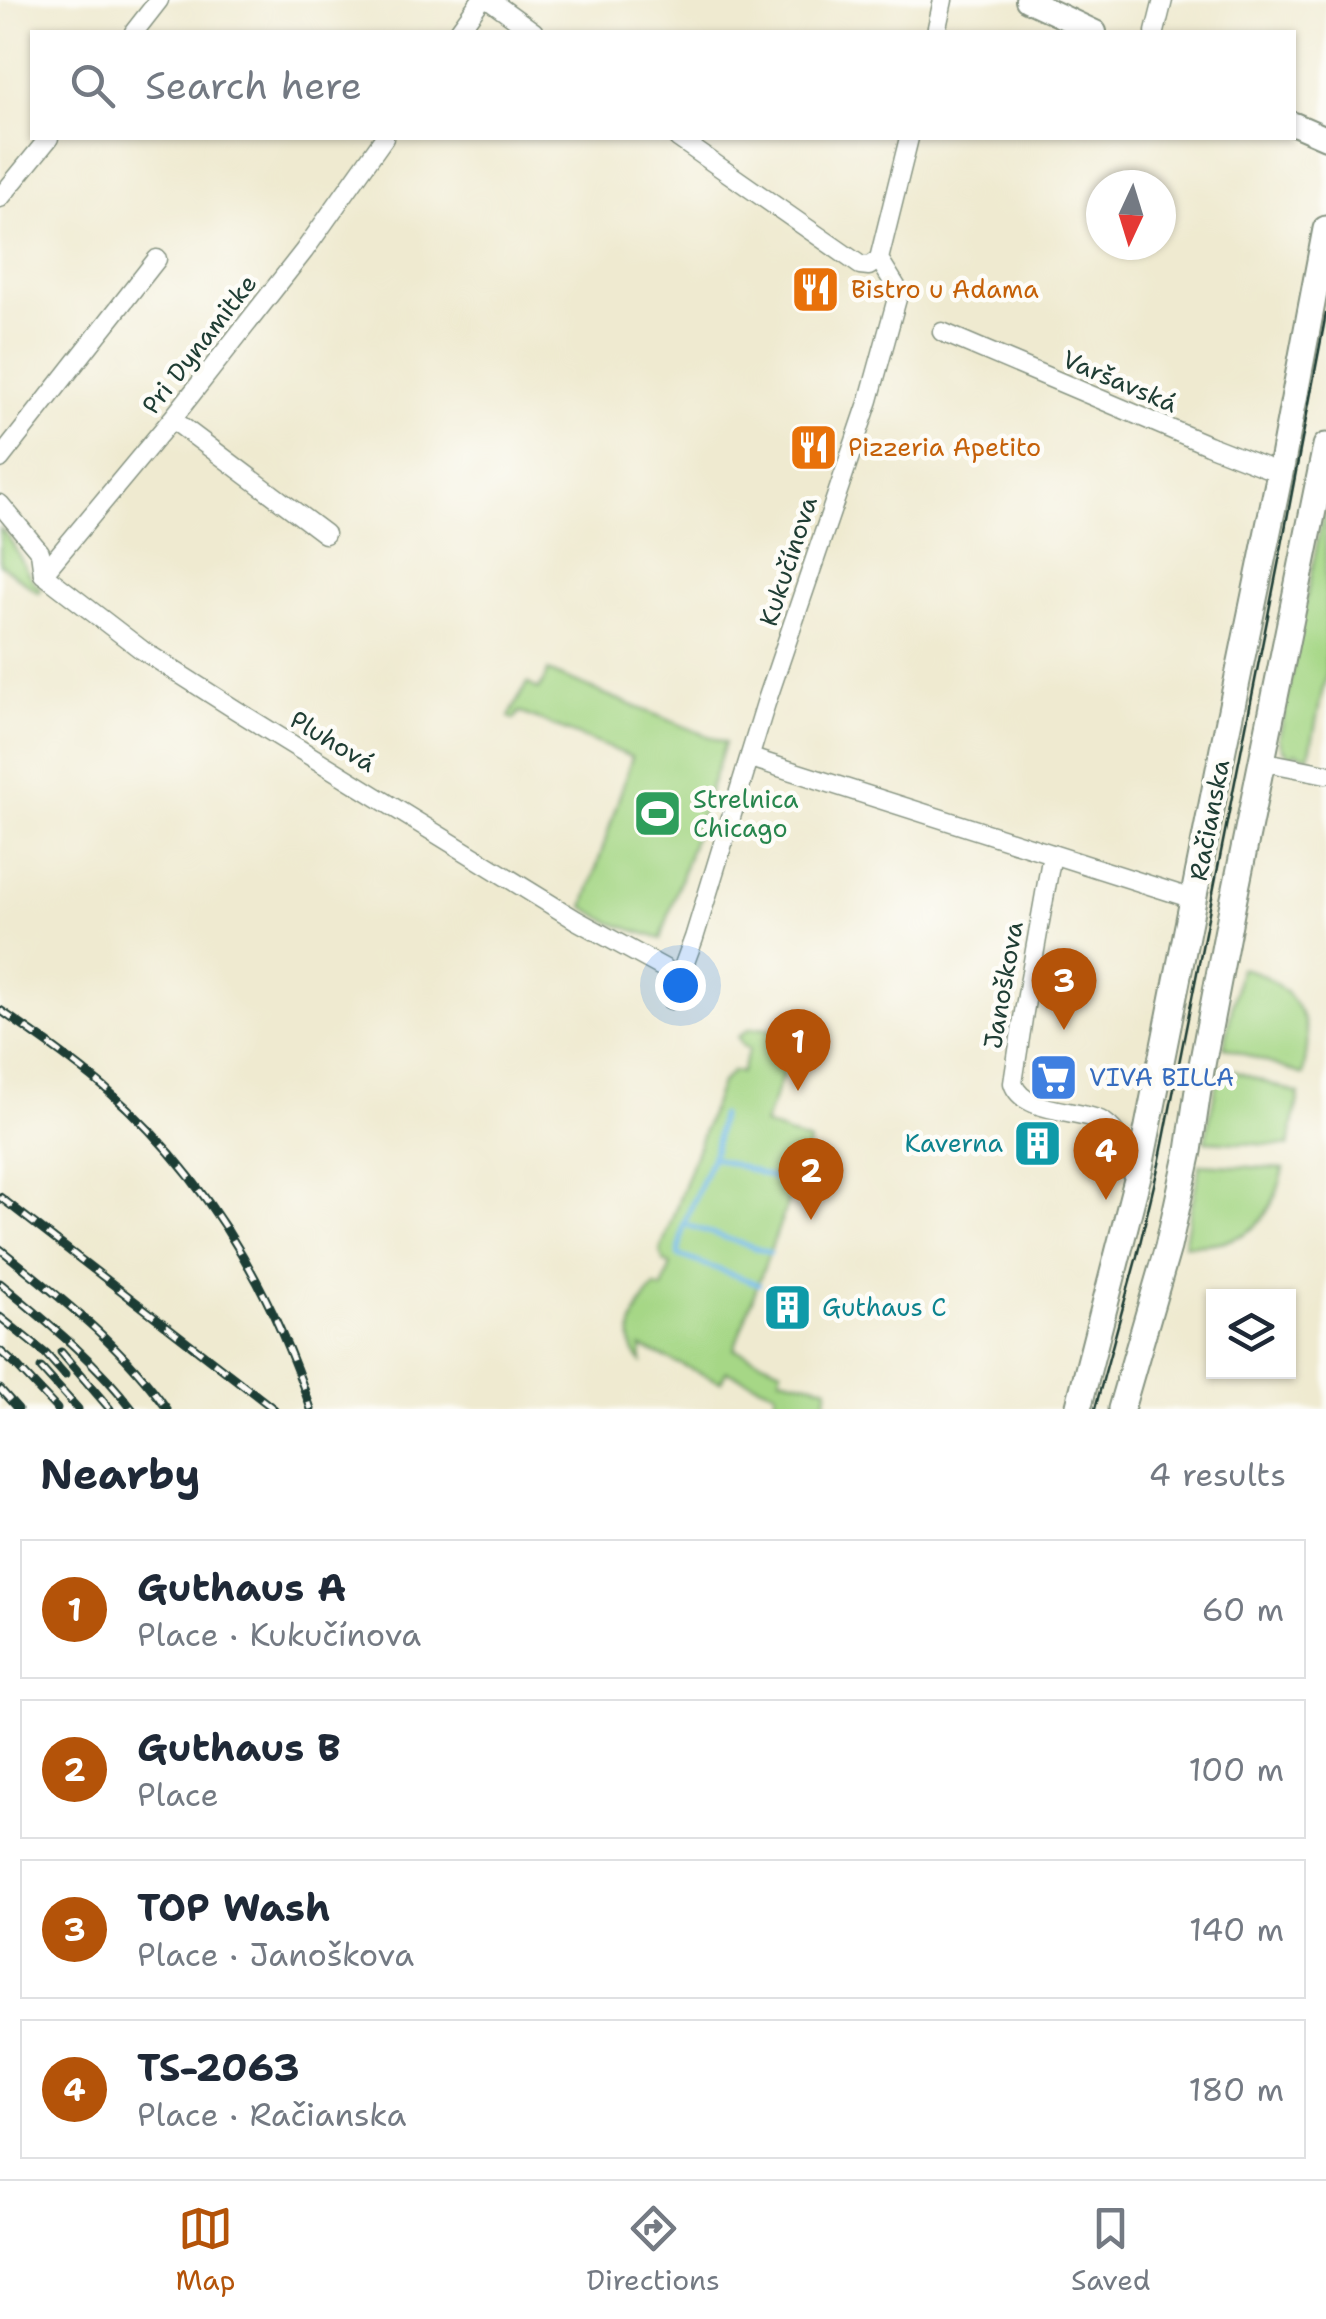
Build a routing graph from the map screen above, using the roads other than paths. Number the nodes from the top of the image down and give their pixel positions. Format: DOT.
graph roads {
  1 [pos="160,0"];
  2 [pos="481,0"];
  3 [pos="490,0"];
  4 [pos="934,0"];
  5 [pos="943,0"];
  6 [pos="1028,0"];
  7 [pos="1163,0"];
  8 [pos="136,30"];
  9 [pos="459,30"];
  10 [pos="531,30"];
  11 [pos="937,30"];
  12 [pos="1091,30"];
  13 [pos="1156,30"];
  14 [pos="1296,125"];
  15 [pos="1326,138"];
  16 [pos="47,140"];
  17 [pos="383,140"];
  18 [pos="681,140"];
  19 [pos="909,140"];
  20 [pos="0,198"];
  21 [pos="1326,228"];
  22 [pos="157,258"];
  23 [pos="879,259"];
  24 [pos="942,332"];
  25 [pos="172,419"];
  26 [pos="1326,446"];
  27 [pos="0,460"];
  28 [pos="1280,473"];
  29 [pos="0,504"];
  30 [pos="325,534"];
  31 [pos="43,574"];
  32 [pos="750,758"];
  33 [pos="1261,761"];
  34 [pos="1326,774"];
  35 [pos="1052,854"];
  36 [pos="1193,900"];
  37 [pos="680,978"];
  38 [pos="672,1000"];
  39 [pos="1139,1172"];
  40 [pos="1078,1409"];
  41 [pos="1121,1409"];
  1 -- 8 [label="street"];
  2 -- 9 [label="street"];
  3 -- 10 [label="street"];
  4 -- 11 [label="street"];
  5 -- 11 [label="street"];
  6 -- 12 [label="street"];
  7 -- 13 [label="street"];
  14 -- 15 [label="street"];
  16 -- 20 [label="street"];
  17 -- 25 [label="street, Pri Dynamitke"];
  18 -- 23 [label="street"];
  19 -- 23 [label="street"];
  21 -- 28 [label="main road, Račianska"];
  22 -- 27 [label="street"];
  23 -- 32 [label="street, Kukučínova"];
  24 -- 28 [label="street, Varšavská"];
  25 -- 30 [label="street"];
  25 -- 31 [label="street, Pri Dynamitke"];
  26 -- 33 [label="main road, Račianska"];
  28 -- 36 [label="main road, Račianska"];
  29 -- 31 [label="street, Pluhová"];
  31 -- 37 [label="street, Pluhová"];
  32 -- 35 [label="street"];
  32 -- 37 [label="street, Kukučínova"];
  33 -- 34 [label="street"];
  33 -- 41 [label="main road, Račianska"];
  35 -- 36 [label="street"];
  35 -- 39 [label="street, Janoškova"];
  36 -- 39 [label="main road, Račianska"];
  37 -- 38 [label="street, Kukučínova"];
  39 -- 40 [label="main road, Račianska"];
}
